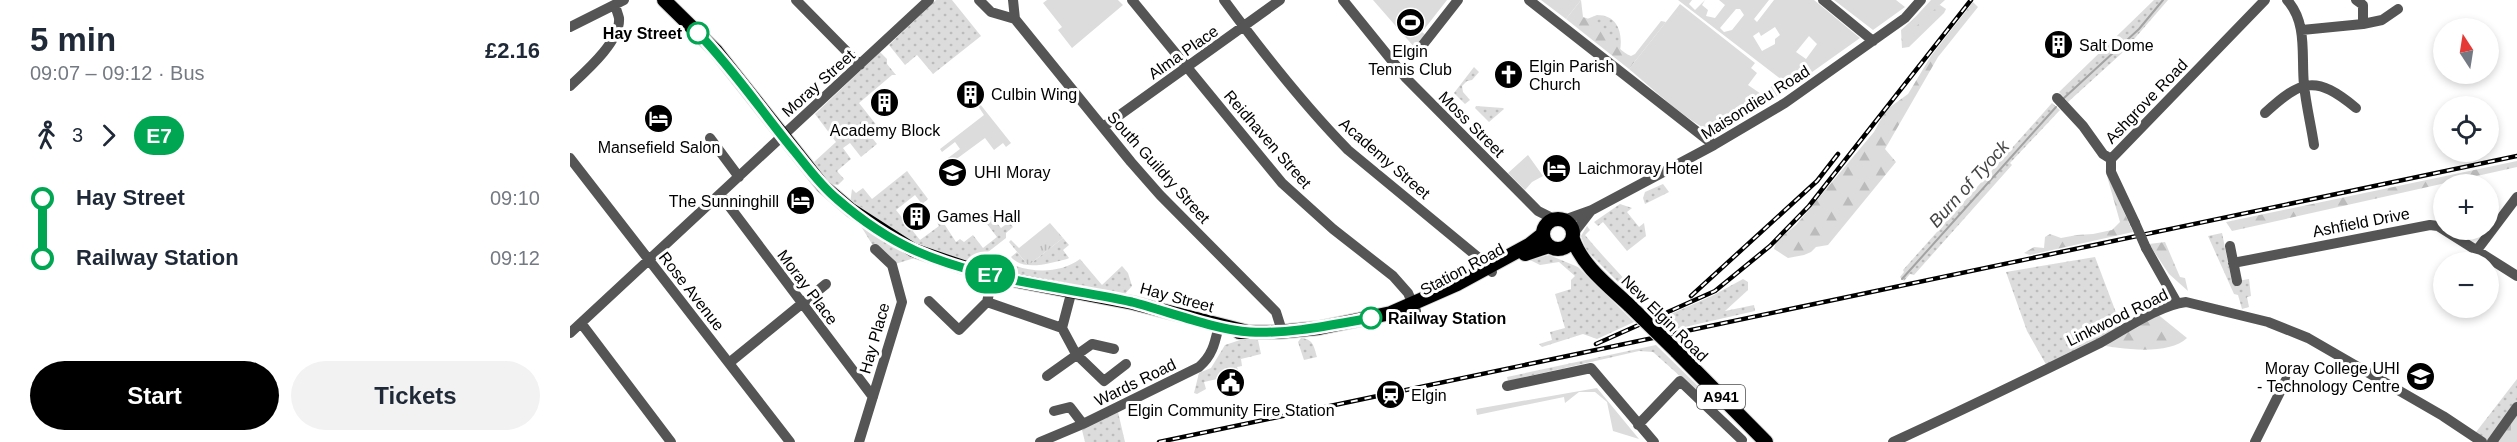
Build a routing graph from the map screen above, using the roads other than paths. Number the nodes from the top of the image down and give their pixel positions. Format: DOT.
graph roads {
  1 [pos="664,0"];
  2 [pos="796,0"];
  3 [pos="929,0"];
  4 [pos="979,0"];
  5 [pos="1132,0"];
  6 [pos="1224,0"];
  7 [pos="1280,0"];
  8 [pos="1343,0"];
  9 [pos="1458,0"];
  10 [pos="1529,0"];
  11 [pos="1823,0"];
  12 [pos="1921,0"];
  13 [pos="2265,0"];
  14 [pos="2287,0"];
  15 [pos="2356,0"];
  16 [pos="1013,1"];
  17 [pos="619,2"];
  18 [pos="2398,9"];
  19 [pos="996,14"];
  20 [pos="1016,19"];
  21 [pos="2363,24"];
  22 [pos="570,27"];
  23 [pos="1244,27"];
  24 [pos="2302,30"];
  25 [pos="1874,41"];
  26 [pos="1418,51"];
  27 [pos="860,65"];
  28 [pos="1187,68"];
  29 [pos="2304,85"];
  30 [pos="570,86"];
  31 [pos="2057,98"];
  32 [pos="2356,108"];
  33 [pos="2265,113"];
  34 [pos="1103,127"];
  35 [pos="782,136"];
  36 [pos="710,138"];
  37 [pos="1714,145"];
  38 [pos="2314,145"];
  39 [pos="570,158"];
  40 [pos="2111,159"];
  41 [pos="739,177"];
  42 [pos="720,194"];
  43 [pos="2517,197"];
  44 [pos="1592,210"];
  45 [pos="1552,233"];
  46 [pos="1573,237"];
  47 [pos="2230,246"];
  48 [pos="875,249"];
  49 [pos="2477,250"];
  50 [pos="650,261"];
  51 [pos="2233,263"];
  52 [pos="1592,268"];
  53 [pos="1491,270"];
  54 [pos="2517,276"];
  55 [pos="2237,281"];
  56 [pos="826,284"];
  57 [pos="991,285"];
  58 [pos="1071,294"];
  59 [pos="929,301"];
  60 [pos="987,302"];
  61 [pos="2177,303"];
  62 [pos="802,304"];
  63 [pos="1414,308"];
  64 [pos="581,323"];
  65 [pos="1062,328"];
  66 [pos="1218,328"];
  67 [pos="1282,331"];
  68 [pos="570,333"];
  69 [pos="1114,349"];
  70 [pos="1076,354"];
  71 [pos="729,363"];
  72 [pos="1126,364"];
  73 [pos="1047,376"];
  74 [pos="2286,380"];
  75 [pos="1507,386"];
  76 [pos="873,397"];
  77 [pos="2517,407"];
  78 [pos="1053,411"];
  79 [pos="1083,424"];
  80 [pos="1638,425"];
  81 [pos="671,442"];
  82 [pos="790,442"];
  83 [pos="859,442"];
  84 [pos="1040,442"];
  85 [pos="1654,442"];
  86 [pos="1741,442"];
  87 [pos="1766,442"];
  88 [pos="1893,442"];
  89 [pos="2255,442"];
  90 [pos="2482,442"];
  91 [pos="2492,442"];
  1 -- 35 [label="main road, Hay Street"];
  2 -- 27 [label="street"];
  3 -- 27 [label="street, Moray Street"];
  4 -- 19 [label="street"];
  5 -- 28 [label="street, Reidhaven Street"];
  6 -- 23 [label="street, Academy Street"];
  7 -- 23 [label="street, Alma Place"];
  8 -- 45 [label="street, Moss Street"];
  9 -- 26 [label="street"];
  10 -- 37 [label="street"];
  11 -- 25 [label="street"];
  12 -- 25 [label="street, Maisondieu Road"];
  13 -- 40 [label="street, Ashgrove Road"];
  14 -- 24 [label="street"];
  15 -- 21 [label="street"];
  16 -- 19 [label="street, South Guildry Street"];
  16 -- 20 [label="street, South Guildry Street"];
  17 -- 22 [label="street"];
  17 -- 30 [label="street"];
  18 -- 21 [label="street"];
  19 -- 20 [label="street"];
  20 -- 34 [label="street, South Guildry Street"];
  21 -- 24 [label="street"];
  23 -- 28 [label="street, Alma Place"];
  23 -- 53 [label="street, Academy Street"];
  24 -- 29 [label="street"];
  25 -- 37 [label="street, Maisondieu Road"];
  27 -- 35 [label="street, Moray Street"];
  28 -- 34 [label="street, Alma Place"];
  28 -- 63 [label="street, Reidhaven Street"];
  29 -- 32 [label="street"];
  29 -- 33 [label="street"];
  29 -- 38 [label="street"];
  31 -- 40 [label="street"];
  34 -- 67 [label="street, South Guildry Street"];
  35 -- 41 [label="street, Moray Street"];
  35 -- 58 [label="main road, Hay Street"];
  36 -- 41 [label="street"];
  37 -- 44 [label="street, Maisondieu Road"];
  39 -- 50 [label="street, Rose Avenue"];
  40 -- 61 [label="street, Ashgrove Road, bridge"];
  41 -- 42 [label="street, Moray Street"];
  42 -- 50 [label="street, Moray Street"];
  42 -- 62 [label="street, Moray Place"];
  43 -- 49 [label="street"];
  44 -- 45 [label="street, Maisondieu Road"];
  44 -- 46 [label="street, Maisondieu Road"];
  45 -- 46 [label="main road, Station Road"];
  45 -- 46 [label="main road, New Elgin Road"];
  45 -- 52 [label="main road, New Elgin Road / A941"];
  45 -- 53 [label="main road, Station Road"];
  46 -- 52 [label="main road, New Elgin Road / A941"];
  47 -- 51 [label="street"];
  48 -- 76 [label="street, Hay Place"];
  49 -- 51 [label="street, Ashfield Drive"];
  49 -- 54 [label="street, Ashfield Drive"];
  50 -- 64 [label="street, Moray Street"];
  50 -- 71 [label="street, Rose Avenue"];
  51 -- 55 [label="street"];
  52 -- 87 [label="main road, New Elgin Road / A941, bridge"];
  53 -- 63 [label="main road, Station Road"];
  56 -- 62 [label="street"];
  57 -- 60 [label="street"];
  58 -- 65 [label="street"];
  58 -- 66 [label="main road, Hay Street"];
  59 -- 60 [label="street"];
  60 -- 65 [label="street"];
  61 -- 88 [label="street, Linkwood Road"];
  61 -- 90 [label="street, Linkwood Road"];
  62 -- 71 [label="street"];
  62 -- 76 [label="street, Moray Place"];
  63 -- 67 [label="main road, Station Road"];
  64 -- 68 [label="street, Moray Street"];
  64 -- 81 [label="street"];
  65 -- 70 [label="street"];
  66 -- 67 [label="main road, Station Road"];
  66 -- 79 [label="street, Wards Road"];
  69 -- 70 [label="street"];
  70 -- 72 [label="street"];
  70 -- 73 [label="street"];
  71 -- 82 [label="street, Rose Avenue"];
  74 -- 89 [label="street"];
  75 -- 80 [label="street"];
  76 -- 83 [label="street, Hay Place"];
  77 -- 91 [label="street"];
  78 -- 79 [label="street"];
  79 -- 84 [label="street, Wards Road"];
  80 -- 85 [label="street"];
  80 -- 86 [label="street"];
}
